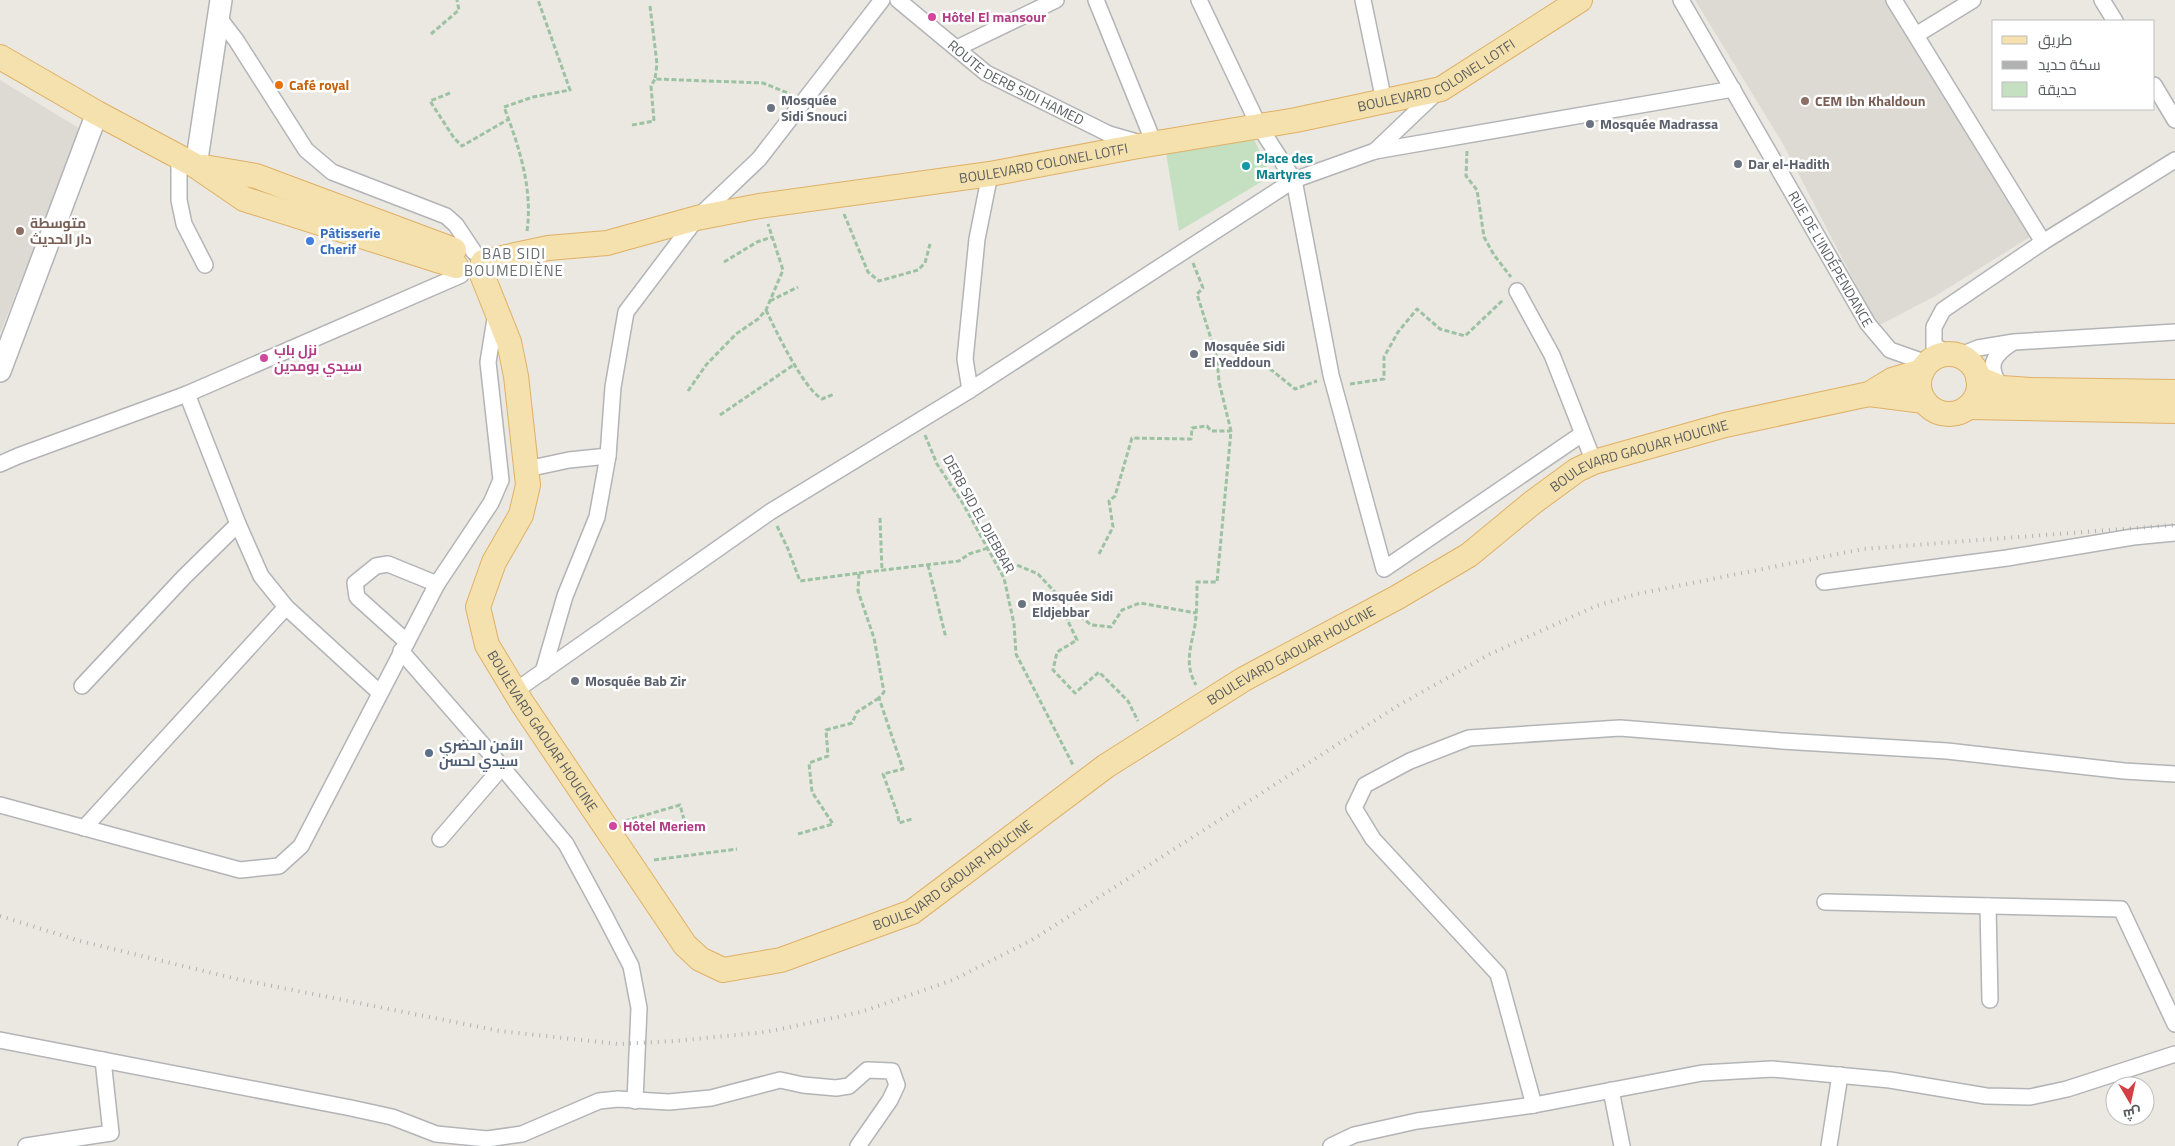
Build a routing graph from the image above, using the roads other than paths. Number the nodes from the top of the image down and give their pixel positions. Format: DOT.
graph roads {
  1 [pos="882,0"];
  2 [pos="898,0"];
  3 [pos="1056,0"];
  4 [pos="1096,0"];
  5 [pos="1199,0"];
  6 [pos="1363,0"];
  7 [pos="1580,0"];
  8 [pos="1681,0"];
  9 [pos="1894,0"];
  10 [pos="1973,0"];
  11 [pos="2102,0"];
  12 [pos="220,9"];
  13 [pos="2114,20"];
  14 [pos="1916,35"];
  15 [pos="957,48"];
  16 [pos="0,57"];
  17 [pos="2155,87"];
  18 [pos="1441,89"];
  19 [pos="1733,89"];
  20 [pos="1384,101"];
  21 [pos="97,113"];
  22 [pos="2175,120"];
  23 [pos="1259,126"];
  24 [pos="1150,144"];
  25 [pos="1375,151"];
  26 [pos="2175,160"];
  27 [pos="187,161"];
  28 [pos="990,174"];
  29 [pos="1294,180"];
  30 [pos="697,218"];
  31 [pos="2043,242"];
  32 [pos="470,264"];
  33 [pos="205,265"];
  34 [pos="1516,289"];
  35 [pos="496,311"];
  36 [pos="2175,332"];
  37 [pos="2014,342"];
  38 [pos="1958,356"];
  39 [pos="1924,367"];
  40 [pos="0,370"];
  41 [pos="1978,378"];
  42 [pos="2002,388"];
  43 [pos="970,390"];
  44 [pos="2175,392"];
  45 [pos="187,394"];
  46 [pos="1869,394"];
  47 [pos="1924,401"];
  48 [pos="1968,407"];
  49 [pos="2175,411"];
  50 [pos="1582,434"];
  51 [pos="608,456"];
  52 [pos="1594,462"];
  53 [pos="0,464"];
  54 [pos="527,469"];
  55 [pos="238,524"];
  56 [pos="2175,534"];
  57 [pos="1824,582"];
  58 [pos="437,584"];
  59 [pos="286,607"];
  60 [pos="404,646"];
  61 [pos="543,672"];
  62 [pos="82,686"];
  63 [pos="515,691"];
  64 [pos="380,693"];
  65 [pos="502,767"];
  66 [pos="2175,774"];
  67 [pos="0,805"];
  68 [pos="84,828"];
  69 [pos="440,839"];
  70 [pos="1824,902"];
  71 [pos="1988,906"];
  72 [pos="1990,1000"];
  73 [pos="2175,1024"];
  74 [pos="0,1040"];
  75 [pos="2175,1054"];
  76 [pos="103,1060"];
  77 [pos="1840,1075"];
  78 [pos="1612,1090"];
  79 [pos="635,1101"];
  80 [pos="1534,1105"];
  81 [pos="26,1146"];
  82 [pos="858,1146"];
  83 [pos="1331,1146"];
  84 [pos="1622,1146"];
  85 [pos="1829,1146"];
  1 -- 30 [label="street"];
  2 -- 15 [label="street, ROUTE DERB SIDI HAMED"];
  3 -- 15 [label="street"];
  4 -- 24 [label="street"];
  5 -- 23 [label="street"];
  6 -- 20 [label="street"];
  7 -- 18 [label="main road, BOULEVARD COLONEL LOTFI"];
  8 -- 19 [label="street, RUE DE L'INDÉPENDANCE"];
  9 -- 14 [label="street"];
  10 -- 14 [label="street"];
  11 -- 13 [label="street"];
  12 -- 27 [label="main road"];
  12 -- 32 [label="street"];
  14 -- 31 [label="street"];
  15 -- 24 [label="street, ROUTE DERB SIDI HAMED"];
  16 -- 21 [label="main road"];
  17 -- 22 [label="street"];
  18 -- 20 [label="main road, BOULEVARD COLONEL LOTFI"];
  18 -- 25 [label="street"];
  19 -- 25 [label="street"];
  19 -- 39 [label="street, RUE DE L'INDÉPENDANCE"];
  20 -- 23 [label="main road, BOULEVARD COLONEL LOTFI"];
  21 -- 27 [label="main road"];
  21 -- 40 [label="main road"];
  23 -- 24 [label="main road, BOULEVARD COLONEL LOTFI"];
  23 -- 29 [label="street"];
  24 -- 28 [label="main road, BOULEVARD COLONEL LOTFI"];
  25 -- 29 [label="street"];
  26 -- 31 [label="street"];
  27 -- 32 [label="main road"];
  27 -- 33 [label="street"];
  28 -- 30 [label="main road, BOULEVARD COLONEL LOTFI"];
  28 -- 43 [label="street"];
  29 -- 43 [label="street"];
  29 -- 50 [label="street"];
  30 -- 32 [label="main road, BOULEVARD COLONEL LOTFI"];
  30 -- 51 [label="street"];
  31 -- 38 [label="street"];
  32 -- 35 [label="main road, BOULEVARD GAOUAR HOUCINE"];
  32 -- 45 [label="street"];
  34 -- 50 [label="street"];
  35 -- 54 [label="main road, BOULEVARD GAOUAR HOUCINE"];
  35 -- 58 [label="street"];
  36 -- 37 [label="street"];
  37 -- 38 [label="street"];
  37 -- 42 [label="street"];
  38 -- 39 [label="main road"];
  38 -- 41 [label="main road"];
  39 -- 46 [label="main road"];
  39 -- 47 [label="main road"];
  41 -- 42 [label="main road"];
  41 -- 48 [label="main road"];
  42 -- 44 [label="main road"];
  43 -- 61 [label="street"];
  45 -- 53 [label="street"];
  45 -- 55 [label="street"];
  46 -- 47 [label="main road"];
  46 -- 52 [label="main road, BOULEVARD GAOUAR HOUCINE"];
  47 -- 48 [label="main road"];
  48 -- 49 [label="main road"];
  50 -- 52 [label="street"];
  51 -- 54 [label="street"];
  51 -- 61 [label="street"];
  52 -- 63 [label="main road, BOULEVARD GAOUAR HOUCINE"];
  54 -- 63 [label="main road, BOULEVARD GAOUAR HOUCINE"];
  55 -- 59 [label="street"];
  55 -- 62 [label="street"];
  56 -- 57 [label="street"];
  58 -- 60 [label="street"];
  58 -- 60 [label="street"];
  59 -- 64 [label="street"];
  59 -- 68 [label="street"];
  60 -- 64 [label="street"];
  60 -- 65 [label="street"];
  61 -- 63 [label="street"];
  64 -- 68 [label="street"];
  65 -- 69 [label="street"];
  65 -- 79 [label="street"];
  66 -- 80 [label="street"];
  67 -- 68 [label="street"];
  70 -- 71 [label="street"];
  71 -- 72 [label="street"];
  71 -- 73 [label="street"];
  74 -- 76 [label="street"];
  75 -- 77 [label="street"];
  76 -- 79 [label="street"];
  76 -- 81 [label="street"];
  77 -- 78 [label="street"];
  77 -- 85 [label="street"];
  78 -- 80 [label="street"];
  78 -- 84 [label="street"];
  79 -- 82 [label="street"];
  80 -- 83 [label="street"];
}
